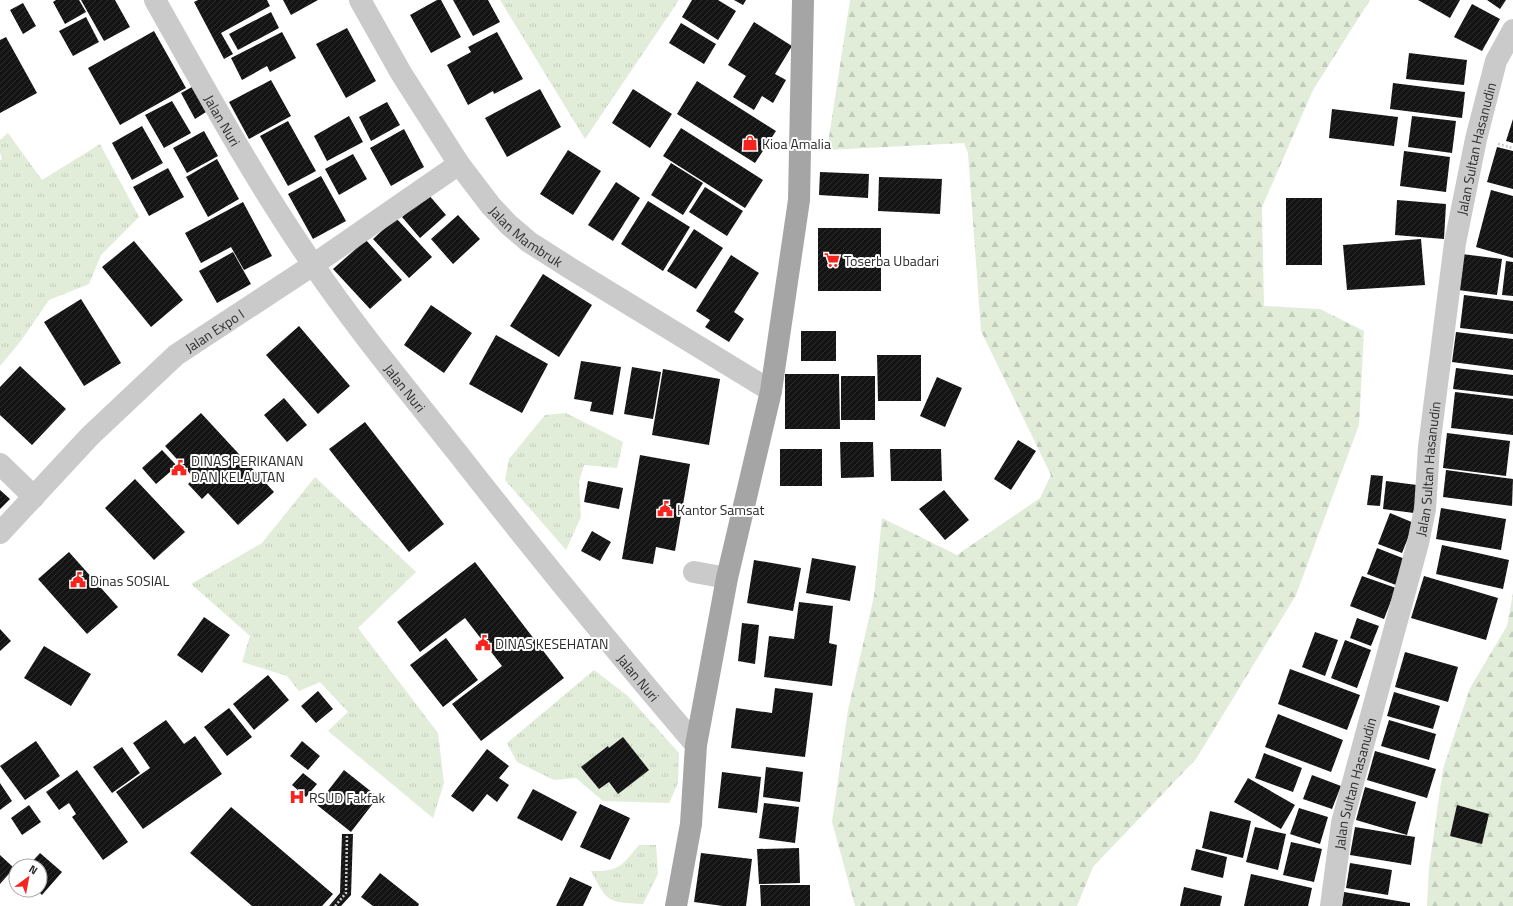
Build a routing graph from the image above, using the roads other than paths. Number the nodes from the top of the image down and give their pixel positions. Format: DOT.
graph roads {
  1 [pos="155,0"];
  2 [pos="360,0"];
  3 [pos="803,0"];
  4 [pos="1513,30"];
  5 [pos="459,164"];
  6 [pos="313,265"];
  7 [pos="771,391"];
  8 [pos="0,464"];
  9 [pos="34,497"];
  10 [pos="0,534"];
  11 [pos="694,572"];
  12 [pos="727,578"];
  13 [pos="696,746"];
  14 [pos="676,906"];
  15 [pos="1331,906"];
  1 -- 6 [label="street, Jalan Nuri"];
  2 -- 5 [label="street, Jalan Mambruk"];
  3 -- 7 [label="main road"];
  4 -- 15 [label="street, Jalan Sultan Hasanudin"];
  5 -- 6 [label="street, Jalan Expo I"];
  5 -- 7 [label="street, Jalan Mambruk"];
  6 -- 9 [label="street, Jalan Expo I"];
  6 -- 13 [label="street, Jalan Nuri"];
  7 -- 12 [label="main road"];
  8 -- 9 [label="street"];
  9 -- 10 [label="street, Jalan Expo I"];
  11 -- 12 [label="street"];
  12 -- 13 [label="main road"];
  13 -- 14 [label="main road"];
}
